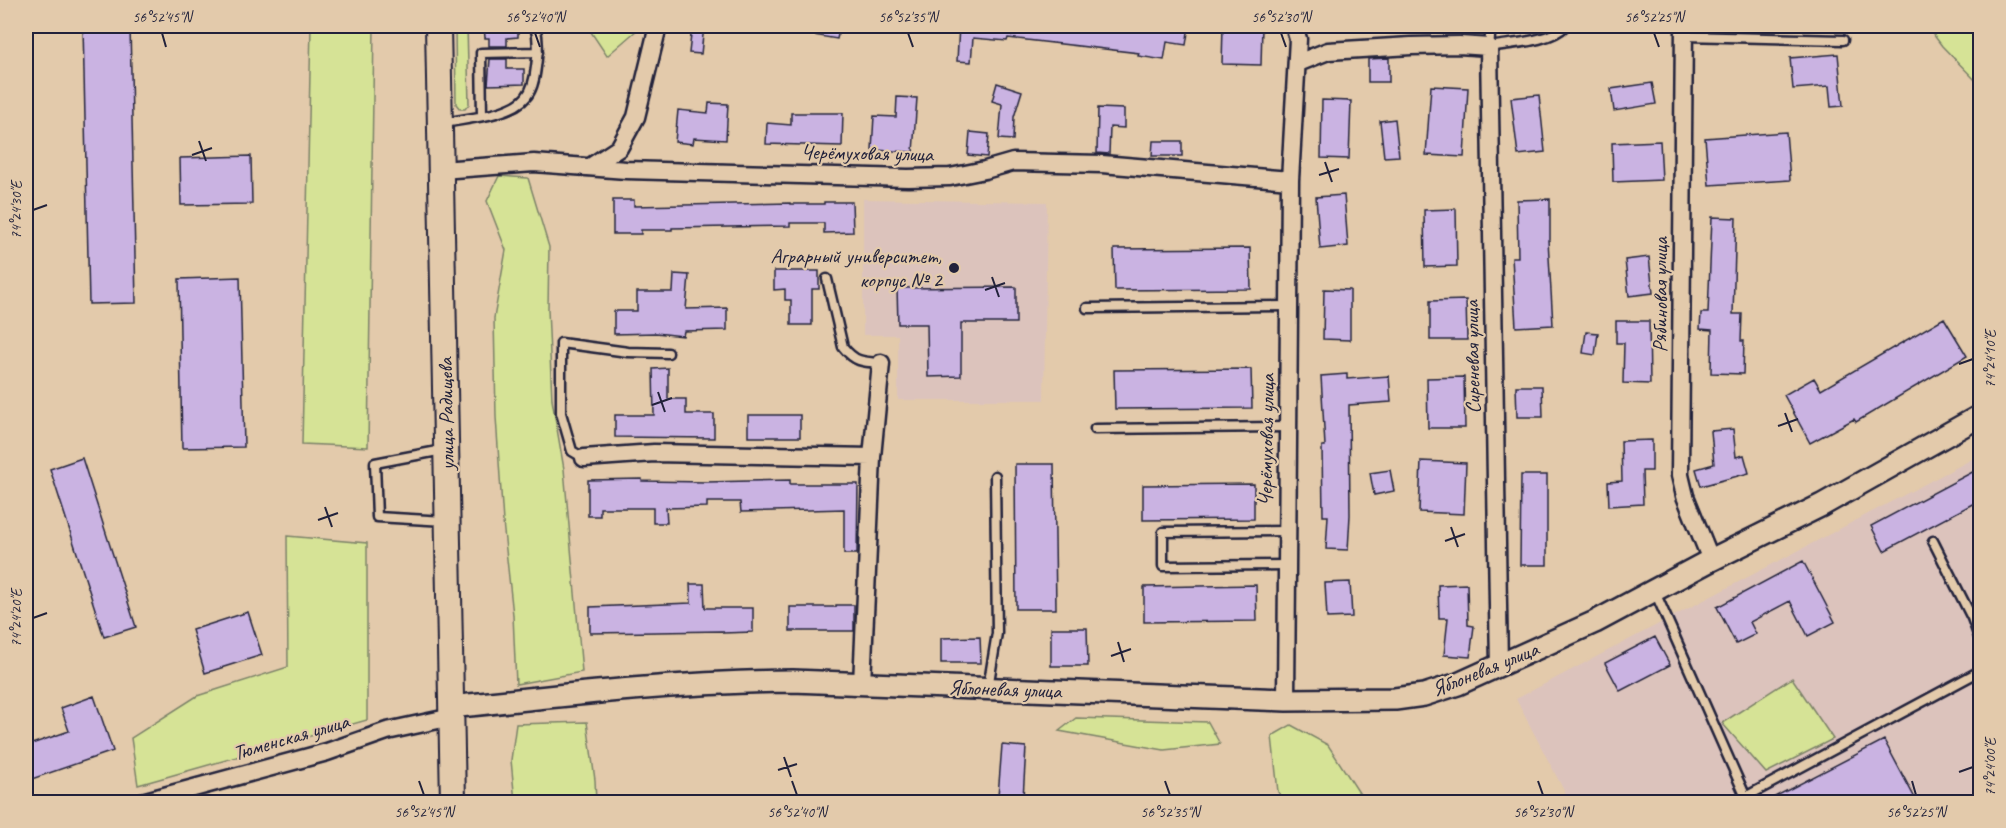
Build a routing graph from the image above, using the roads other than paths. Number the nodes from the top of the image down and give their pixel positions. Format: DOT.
graph roads {
  1 [pos="438,26"];
  2 [pos="535,26"];
  3 [pos="658,26"];
  4 [pos="1491,26"];
  5 [pos="1565,26"];
  6 [pos="1297,30"];
  7 [pos="1684,31"];
  8 [pos="1843,40"];
  9 [pos="1490,47"];
  10 [pos="538,52"];
  11 [pos="1298,63"];
  12 [pos="482,116"];
  13 [pos="440,124"];
  14 [pos="590,167"];
  15 [pos="441,170"];
  16 [pos="1290,180"];
  17 [pos="827,279"];
  18 [pos="1289,306"];
  19 [pos="1087,308"];
  20 [pos="668,353"];
  21 [pos="881,363"];
  22 [pos="1980,416"];
  23 [pos="1288,427"];
  24 [pos="1095,429"];
  25 [pos="447,449"];
  26 [pos="872,457"];
  27 [pos="584,458"];
  28 [pos="995,476"];
  29 [pos="448,522"];
  30 [pos="1287,531"];
  31 [pos="1933,541"];
  32 [pos="1711,560"];
  33 [pos="1287,565"];
  34 [pos="1654,591"];
  35 [pos="1980,640"];
  36 [pos="1499,667"];
  37 [pos="1980,671"];
  38 [pos="862,684"];
  39 [pos="988,688"];
  40 [pos="1286,700"];
  41 [pos="452,712"];
  42 [pos="1747,800"];
  43 [pos="142,802"];
  44 [pos="453,802"];
  45 [pos="1736,802"];
  1 -- 13 [label="main road, улица Радищева"];
  2 -- 10 [label="lane"];
  3 -- 14 [label="street"];
  4 -- 9 [label="lane"];
  5 -- 9 [label="lane"];
  6 -- 11 [label="street, Черёмуховая улица"];
  7 -- 8 [label="lane"];
  7 -- 32 [label="street, Рябиновая улица"];
  9 -- 11 [label="street"];
  9 -- 36 [label="street, Сиреневая улица"];
  10 -- 12 [label="lane"];
  10 -- 12 [label="lane"];
  11 -- 16 [label="street, Черёмуховая улица"];
  12 -- 13 [label="lane"];
  13 -- 15 [label="main road, улица Радищева"];
  14 -- 15 [label="street, Черёмуховая улица"];
  14 -- 16 [label="street, Черёмуховая улица"];
  15 -- 25 [label="main road, улица Радищева"];
  16 -- 18 [label="street, Черёмуховая улица"];
  17 -- 21 [label="lane"];
  18 -- 19 [label="lane"];
  18 -- 23 [label="street, Черёмуховая улица"];
  20 -- 27 [label="lane"];
  21 -- 26 [label="street"];
  22 -- 32 [label="street, Яблоневая улица"];
  23 -- 24 [label="lane"];
  23 -- 30 [label="street, Черёмуховая улица"];
  25 -- 29 [label="main road, улица Радищева"];
  25 -- 29 [label="lane"];
  26 -- 27 [label="street"];
  26 -- 38 [label="street"];
  28 -- 39 [label="lane"];
  29 -- 41 [label="main road, улица Радищева"];
  30 -- 33 [label="street, Черёмуховая улица"];
  30 -- 33 [label="lane"];
  31 -- 35 [label="lane"];
  32 -- 34 [label="street, Яблоневая улица"];
  33 -- 40 [label="street, Черёмуховая улица"];
  34 -- 36 [label="street, Яблоневая улица"];
  34 -- 42 [label="lane"];
  36 -- 40 [label="street, Яблоневая улица"];
  37 -- 42 [label="lane"];
  38 -- 39 [label="street, Яблоневая улица"];
  38 -- 41 [label="street, Яблоневая улица"];
  39 -- 40 [label="street, Яблоневая улица"];
  41 -- 43 [label="street, Тюменская улица"];
  41 -- 44 [label="main road, улица Радищева"];
  42 -- 45 [label="lane"];
}
